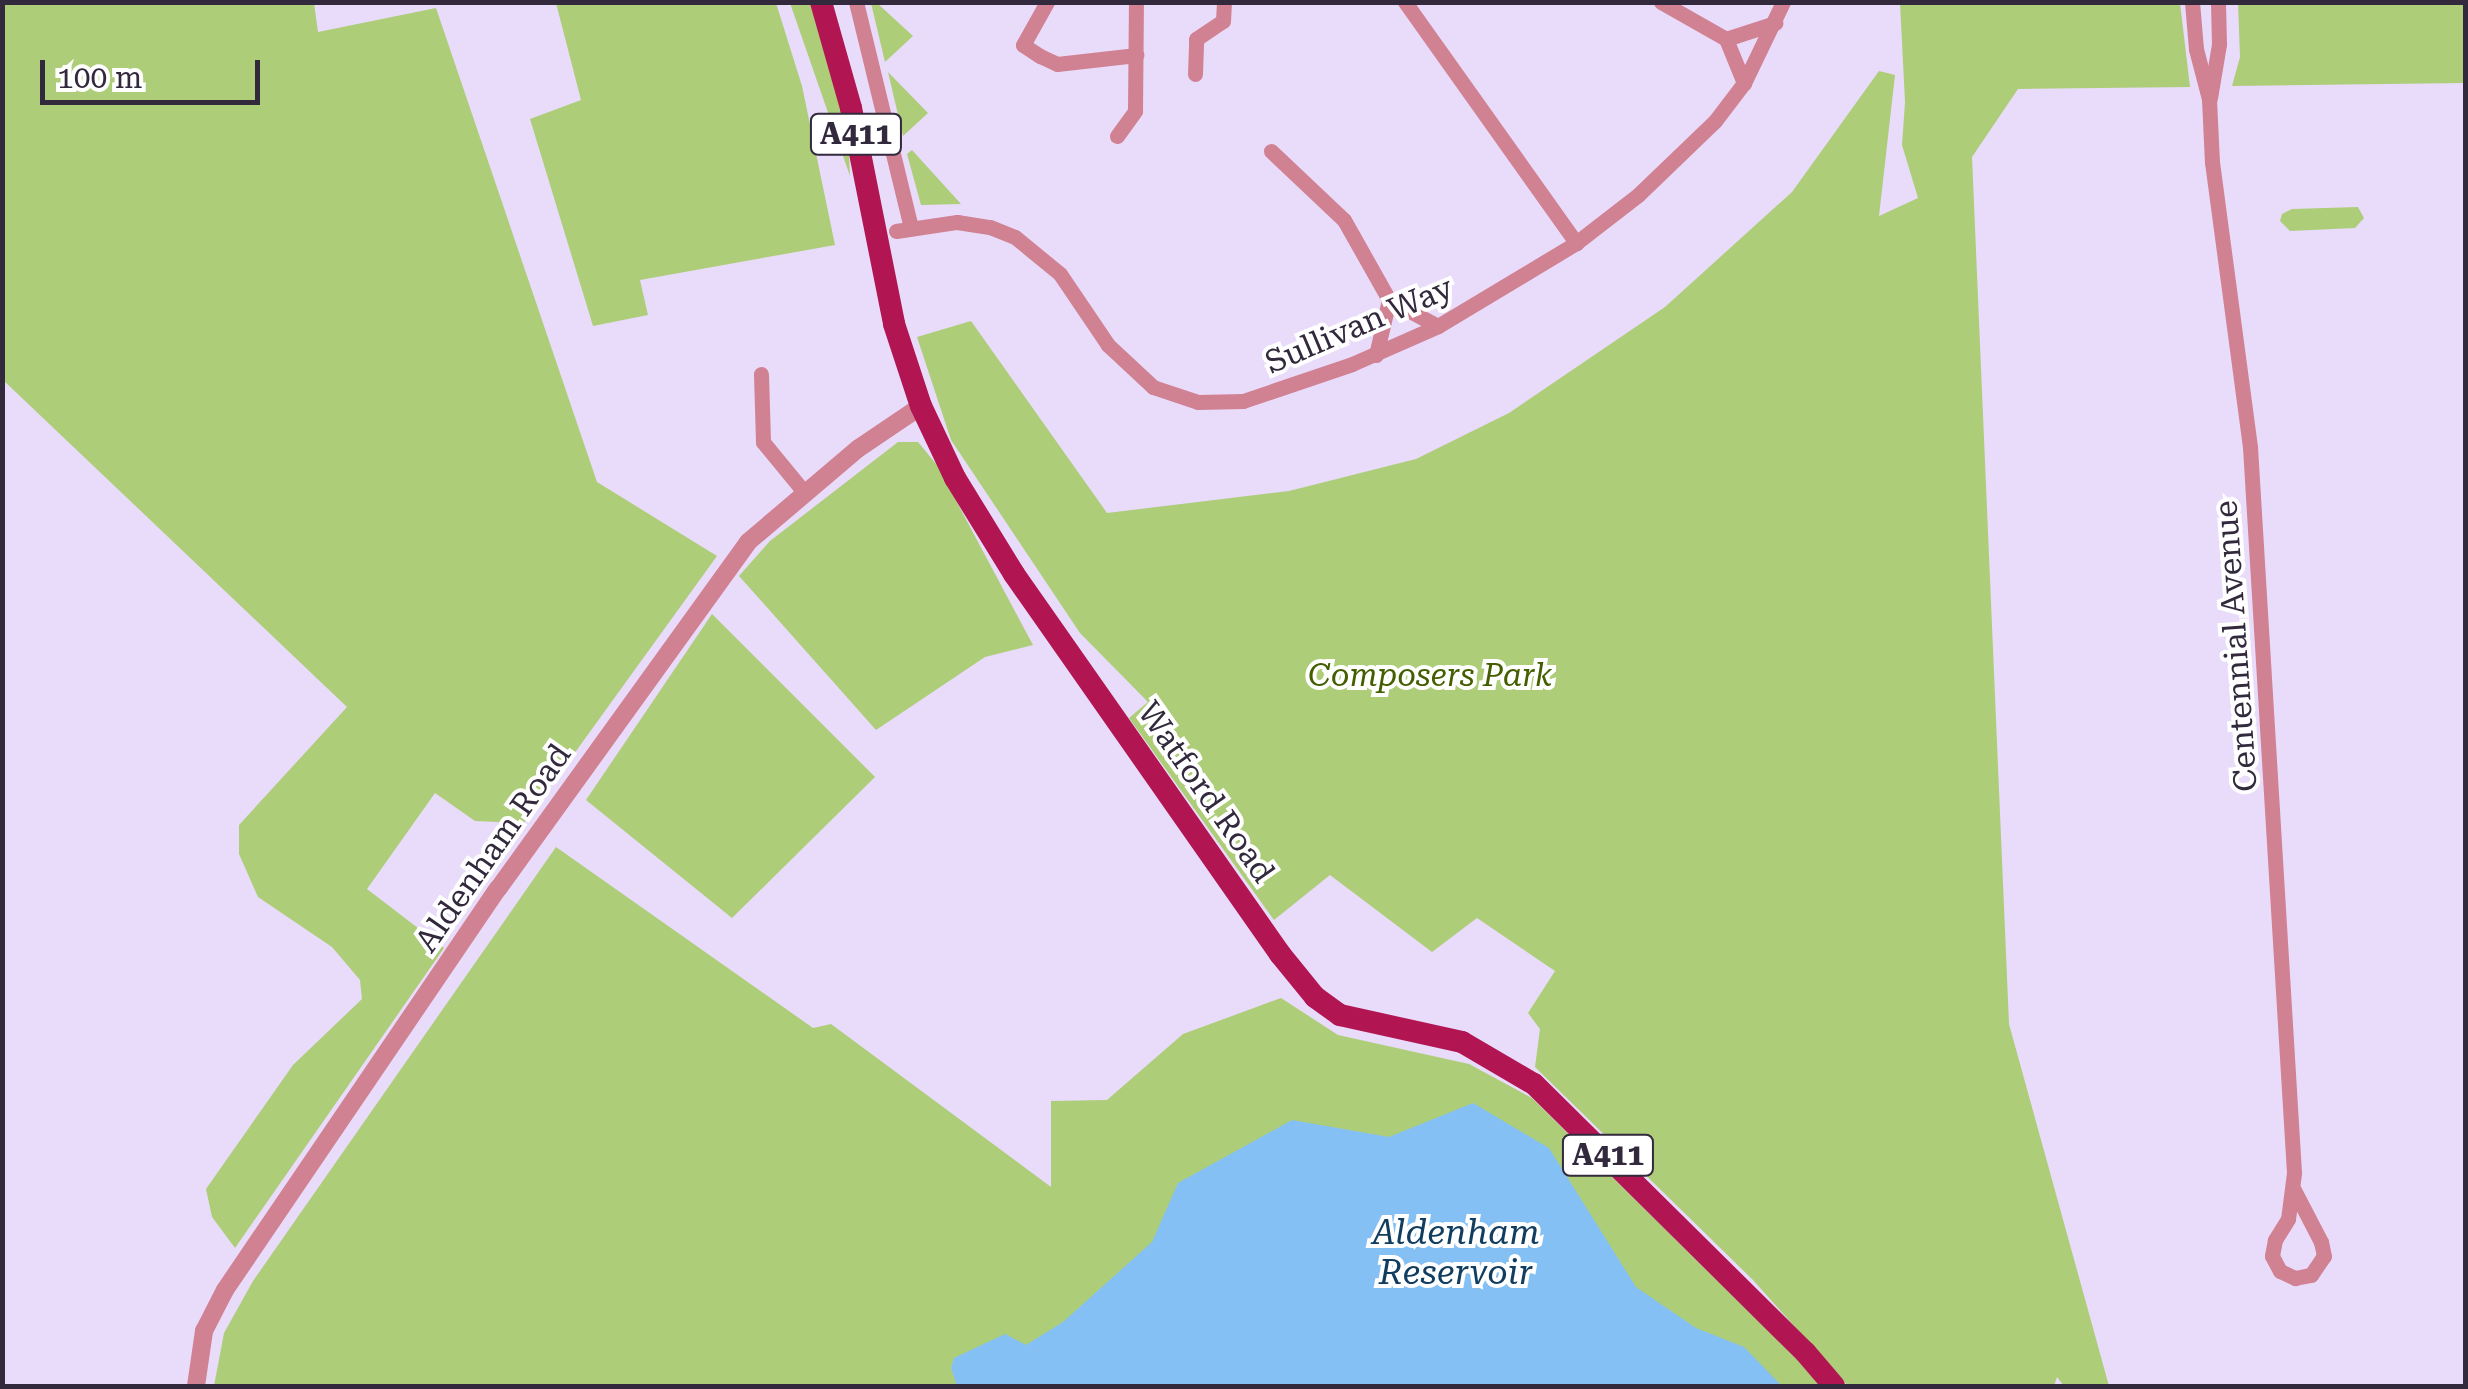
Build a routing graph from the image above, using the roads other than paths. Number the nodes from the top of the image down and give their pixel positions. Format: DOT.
graph roads {
  1 [pos="821,2"];
  2 [pos="856,2"];
  3 [pos="1048,2"];
  4 [pos="1136,2"];
  5 [pos="1224,2"];
  6 [pos="1405,2"];
  7 [pos="1660,2"];
  8 [pos="1783,2"];
  9 [pos="2192,2"];
  10 [pos="2218,2"];
  11 [pos="1776,23"];
  12 [pos="1726,39"];
  13 [pos="1136,55"];
  14 [pos="1195,74"];
  15 [pos="1744,83"];
  16 [pos="2210,100"];
  17 [pos="1117,136"];
  18 [pos="1270,151"];
  19 [pos="1576,243"];
  20 [pos="1389,300"];
  21 [pos="1438,326"];
  22 [pos="1376,354"];
  23 [pos="761,374"];
  24 [pos="921,406"];
  25 [pos="804,492"];
  26 [pos="2294,1190"];
  27 [pos="2281,1233"];
  28 [pos="2318,1236"];
  29 [pos="196,1386"];
  30 [pos="1834,1386"];
  1 -- 24 [label="main road, Watford Road / A411"];
  2 -- 22 [label="street, Sullivan Way"];
  3 -- 13 [label="street"];
  4 -- 13 [label="street"];
  5 -- 14 [label="street"];
  6 -- 19 [label="street"];
  7 -- 12 [label="street"];
  8 -- 11 [label="street, Sullivan Way"];
  9 -- 16 [label="street, Centennial Avenue"];
  10 -- 16 [label="street, Centennial Avenue"];
  11 -- 12 [label="street"];
  11 -- 15 [label="street, Sullivan Way"];
  12 -- 15 [label="street"];
  13 -- 17 [label="street"];
  15 -- 19 [label="street, Sullivan Way"];
  16 -- 26 [label="street, Centennial Avenue"];
  18 -- 20 [label="street"];
  19 -- 21 [label="street, Sullivan Way"];
  20 -- 21 [label="street"];
  20 -- 22 [label="street"];
  21 -- 22 [label="street, Sullivan Way"];
  23 -- 25 [label="street"];
  24 -- 25 [label="street, Aldenham Road"];
  24 -- 30 [label="main road, Watford Road / A411"];
  25 -- 29 [label="street, Aldenham Road"];
  26 -- 27 [label="street"];
  26 -- 28 [label="street"];
  27 -- 28 [label="street"];
  27 -- 28 [label="street"];
}
